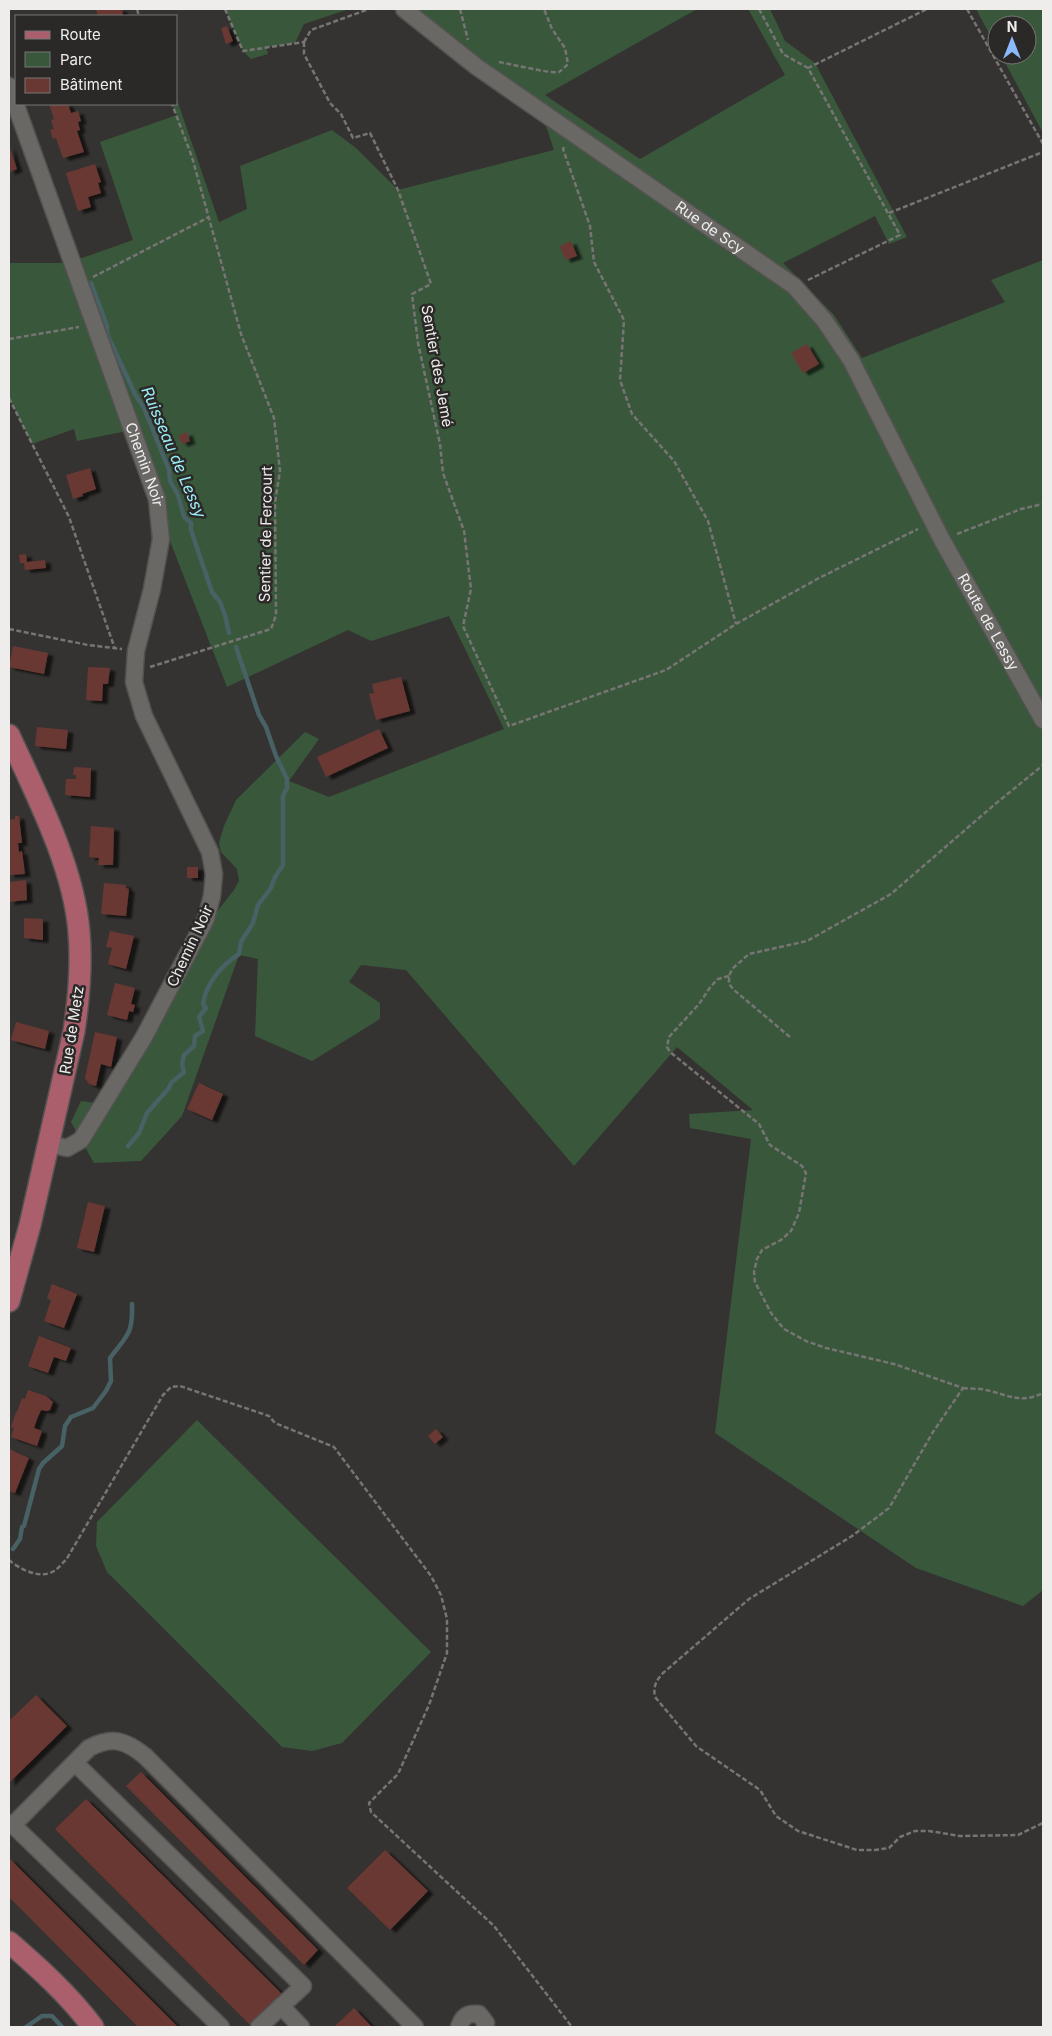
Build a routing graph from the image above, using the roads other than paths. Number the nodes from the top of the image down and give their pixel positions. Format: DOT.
graph roads {
  1 [pos="404,9"];
  2 [pos="9,86"];
  3 [pos="15,102"];
  4 [pos="16,105"];
  5 [pos="933,522"];
  6 [pos="1043,720"];
  7 [pos="9,735"];
  8 [pos="50,1144"];
  9 [pos="9,1301"];
  10 [pos="75,1763"];
  11 [pos="11,1824"];
  12 [pos="9,1942"];
  13 [pos="282,2006"];
  14 [pos="487,2026"];
  15 [pos="93,2027"];
  16 [pos="220,2027"];
  17 [pos="259,2027"];
  18 [pos="301,2027"];
  19 [pos="415,2027"];
  20 [pos="459,2027"];
  1 -- 5 [label="street, Rue de Scy"];
  2 -- 3 [label="street, Chemin Noir"];
  4 -- 8 [label="street, Chemin Noir"];
  5 -- 6 [label="street, Route de Lessy"];
  7 -- 8 [label="main road, Rue de Metz"];
  8 -- 9 [label="main road, Rue de Metz"];
  10 -- 11 [label="street"];
  10 -- 13 [label="street"];
  10 -- 19 [label="street"];
  11 -- 16 [label="street"];
  12 -- 15 [label="main road"];
  13 -- 17 [label="street"];
  13 -- 18 [label="street"];
  14 -- 20 [label="street"];
}
